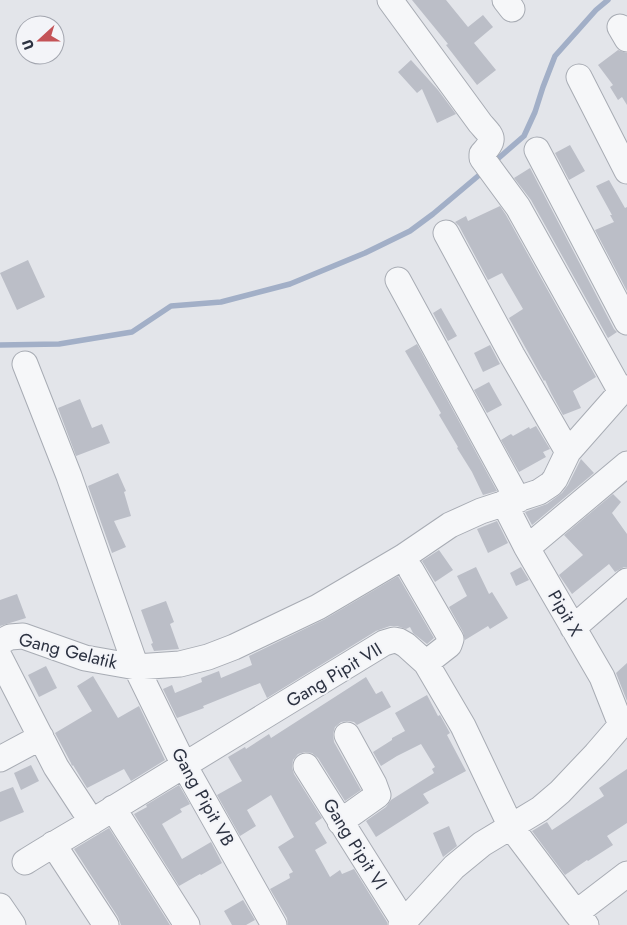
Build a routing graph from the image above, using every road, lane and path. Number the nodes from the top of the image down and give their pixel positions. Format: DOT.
graph roads {
  1 [pos="390,0"];
  2 [pos="579,77"];
  3 [pos="537,150"];
  4 [pos="627,170"];
  5 [pos="446,233"];
  6 [pos="398,280"];
  7 [pos="627,322"];
  8 [pos="25,364"];
  9 [pos="624,390"];
  10 [pos="568,452"];
  11 [pos="627,464"];
  12 [pos="511,501"];
  13 [pos="527,548"];
  14 [pos="411,570"];
  15 [pos="627,581"];
  16 [pos="573,628"];
  17 [pos="0,642"];
  18 [pos="0,658"];
  19 [pos="426,663"];
  20 [pos="136,667"];
  21 [pos="624,723"];
  22 [pos="347,735"];
  23 [pos="41,737"];
  24 [pos="0,759"];
  25 [pos="184,765"];
  26 [pos="306,766"];
  27 [pos="113,808"];
  28 [pos="92,822"];
  29 [pos="340,822"];
  30 [pos="511,827"];
  31 [pos="53,844"];
  32 [pos="25,862"];
  33 [pos="627,874"];
  34 [pos="0,906"];
  35 [pos="581,919"];
  36 [pos="402,923"];
  37 [pos="13,925"];
  38 [pos="106,925"];
  39 [pos="187,925"];
  40 [pos="274,925"];
  1 -- 9 [label="street"];
  2 -- 4 [label="street"];
  3 -- 7 [label="street"];
  5 -- 10 [label="street"];
  6 -- 12 [label="street, Pipit X"];
  8 -- 20 [label="street, Gang Pipit VB"];
  9 -- 10 [label="street, Gang Gelatik"];
  10 -- 12 [label="street, Gang Gelatik"];
  11 -- 13 [label="street"];
  12 -- 13 [label="street, Pipit X"];
  12 -- 20 [label="street, Gang Gelatik"];
  13 -- 16 [label="street, Pipit X"];
  14 -- 19 [label="street"];
  15 -- 16 [label="street"];
  16 -- 21 [label="street, Pipit X"];
  17 -- 20 [label="street, Gang Gelatik"];
  18 -- 23 [label="street"];
  19 -- 25 [label="street, Gang Pipit VII"];
  19 -- 30 [label="street, Gang Pipit VII"];
  20 -- 25 [label="street, Gang Pipit VB"];
  21 -- 30 [label="street"];
  22 -- 29 [label="street"];
  23 -- 24 [label="street"];
  23 -- 28 [label="street"];
  25 -- 27 [label="street, Gang Pipit VII"];
  25 -- 40 [label="street, Gang Pipit VB"];
  26 -- 29 [label="street, Gang Pipit VI"];
  27 -- 28 [label="street, Gang Pipit VII"];
  27 -- 39 [label="street"];
  28 -- 31 [label="street, Gang Pipit VII"];
  29 -- 36 [label="street, Gang Pipit VI"];
  30 -- 35 [label="street, Gang Pipit VII"];
  30 -- 36 [label="street"];
  31 -- 32 [label="street, Gang Pipit VII"];
  31 -- 38 [label="street"];
  33 -- 35 [label="street"];
  34 -- 37 [label="street"];
}
